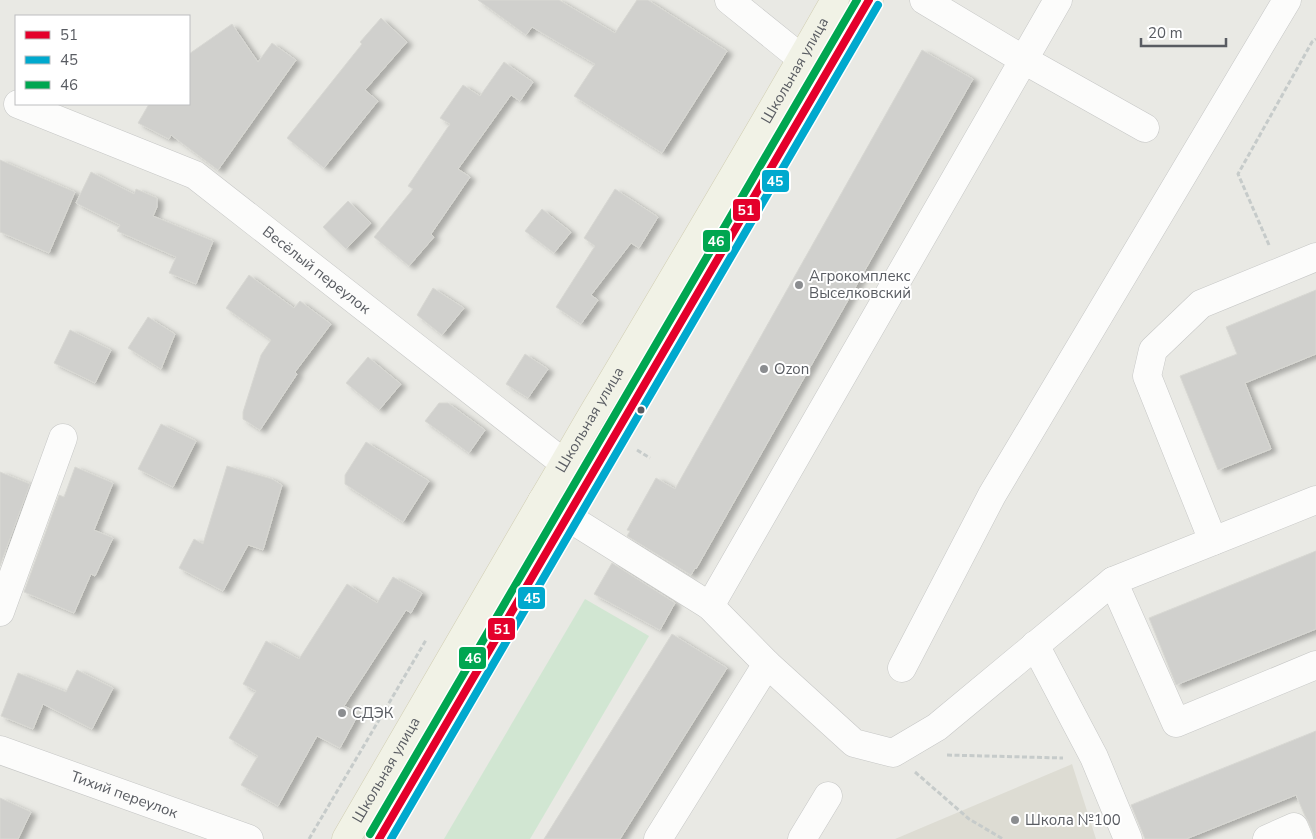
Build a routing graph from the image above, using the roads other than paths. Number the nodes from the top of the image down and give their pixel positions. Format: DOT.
graph roads {
  1 [pos="729,0"];
  2 [pos="835,0"];
  3 [pos="869,0"];
  4 [pos="924,0"];
  5 [pos="1058,0"];
  6 [pos="1287,0"];
  7 [pos="802,59"];
  8 [pos="1024,60"];
  9 [pos="0,96"];
  10 [pos="15,102"];
  11 [pos="22,105"];
  12 [pos="1145,128"];
  13 [pos="1316,257"];
  14 [pos="63,438"];
  15 [pos="564,465"];
  16 [pos="588,482"];
  17 [pos="1316,500"];
  18 [pos="542,501"];
  19 [pos="567,518"];
  20 [pos="1213,540"];
  21 [pos="1113,580"];
  22 [pos="710,606"];
  23 [pos="0,612"];
  24 [pos="1035,645"];
  25 [pos="767,664"];
  26 [pos="1316,665"];
  27 [pos="902,668"];
  28 [pos="0,750"];
  29 [pos="828,796"];
  30 [pos="249,839"];
  31 [pos="346,839"];
  32 [pos="379,839"];
  33 [pos="658,839"];
  34 [pos="802,839"];
  35 [pos="1128,839"];
  36 [pos="1267,839"];
  37 [pos="1299,839"];
  1 -- 7 [label="street"];
  2 -- 7 [label="main road, Школьная улица"];
  3 -- 16 [label="main road, Школьная улица"];
  4 -- 8 [label="street"];
  5 -- 8 [label="street"];
  6 -- 27 [label="street"];
  7 -- 15 [label="main road, Школьная улица"];
  8 -- 12 [label="street"];
  8 -- 22 [label="street"];
  9 -- 10 [label="street, Весёлый переулок"];
  11 -- 15 [label="street, Весёлый переулок"];
  13 -- 20 [label="street"];
  14 -- 23 [label="street"];
  15 -- 16 [label="street, Весёлый переулок"];
  15 -- 18 [label="main road, Школьная улица"];
  16 -- 19 [label="main road, Школьная улица"];
  17 -- 20 [label="street"];
  18 -- 19 [label="street"];
  18 -- 31 [label="main road, Школьная улица"];
  19 -- 22 [label="street"];
  19 -- 32 [label="main road, Школьная улица"];
  20 -- 21 [label="street"];
  21 -- 24 [label="street"];
  21 -- 26 [label="street"];
  22 -- 25 [label="street"];
  24 -- 25 [label="street"];
  24 -- 35 [label="street"];
  25 -- 33 [label="street"];
  28 -- 30 [label="street, Тихий переулок"];
  29 -- 34 [label="street"];
  36 -- 37 [label="street"];
}
